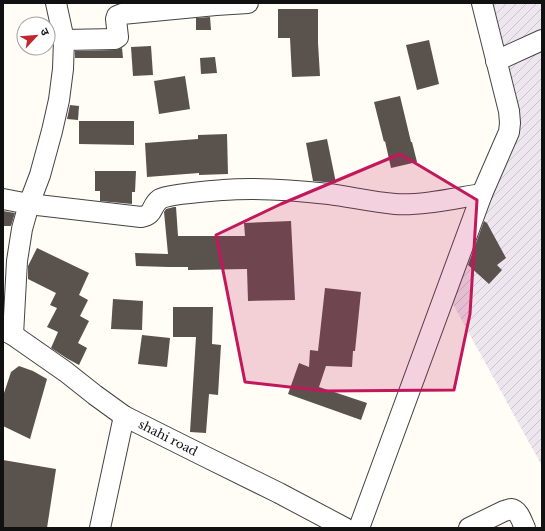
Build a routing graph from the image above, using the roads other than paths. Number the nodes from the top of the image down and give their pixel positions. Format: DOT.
graph roads {
  1 [pos="56,3"];
  2 [pos="248,3"];
  3 [pos="482,3"];
  4 [pos="216,4"];
  5 [pos="64,40"];
  6 [pos="542,40"];
  7 [pos="496,61"];
  8 [pos="482,194"];
  9 [pos="3,199"];
  10 [pos="29,204"];
  11 [pos="8,333"];
  12 [pos="124,416"];
  13 [pos="100,528"];
  14 [pos="345,528"];
  15 [pos="359,528"];
  16 [pos="469,528"];
  17 [pos="525,528"];
  1 -- 5 [label="street"];
  2 -- 4 [label="street"];
  3 -- 7 [label="street"];
  4 -- 5 [label="street"];
  5 -- 10 [label="street"];
  6 -- 7 [label="street"];
  7 -- 8 [label="street"];
  8 -- 10 [label="street"];
  8 -- 15 [label="street"];
  9 -- 10 [label="street"];
  10 -- 11 [label="street"];
  11 -- 12 [label="street, shahi road"];
  12 -- 13 [label="street"];
  12 -- 14 [label="street, shahi road"];
  16 -- 17 [label="street"];
}
